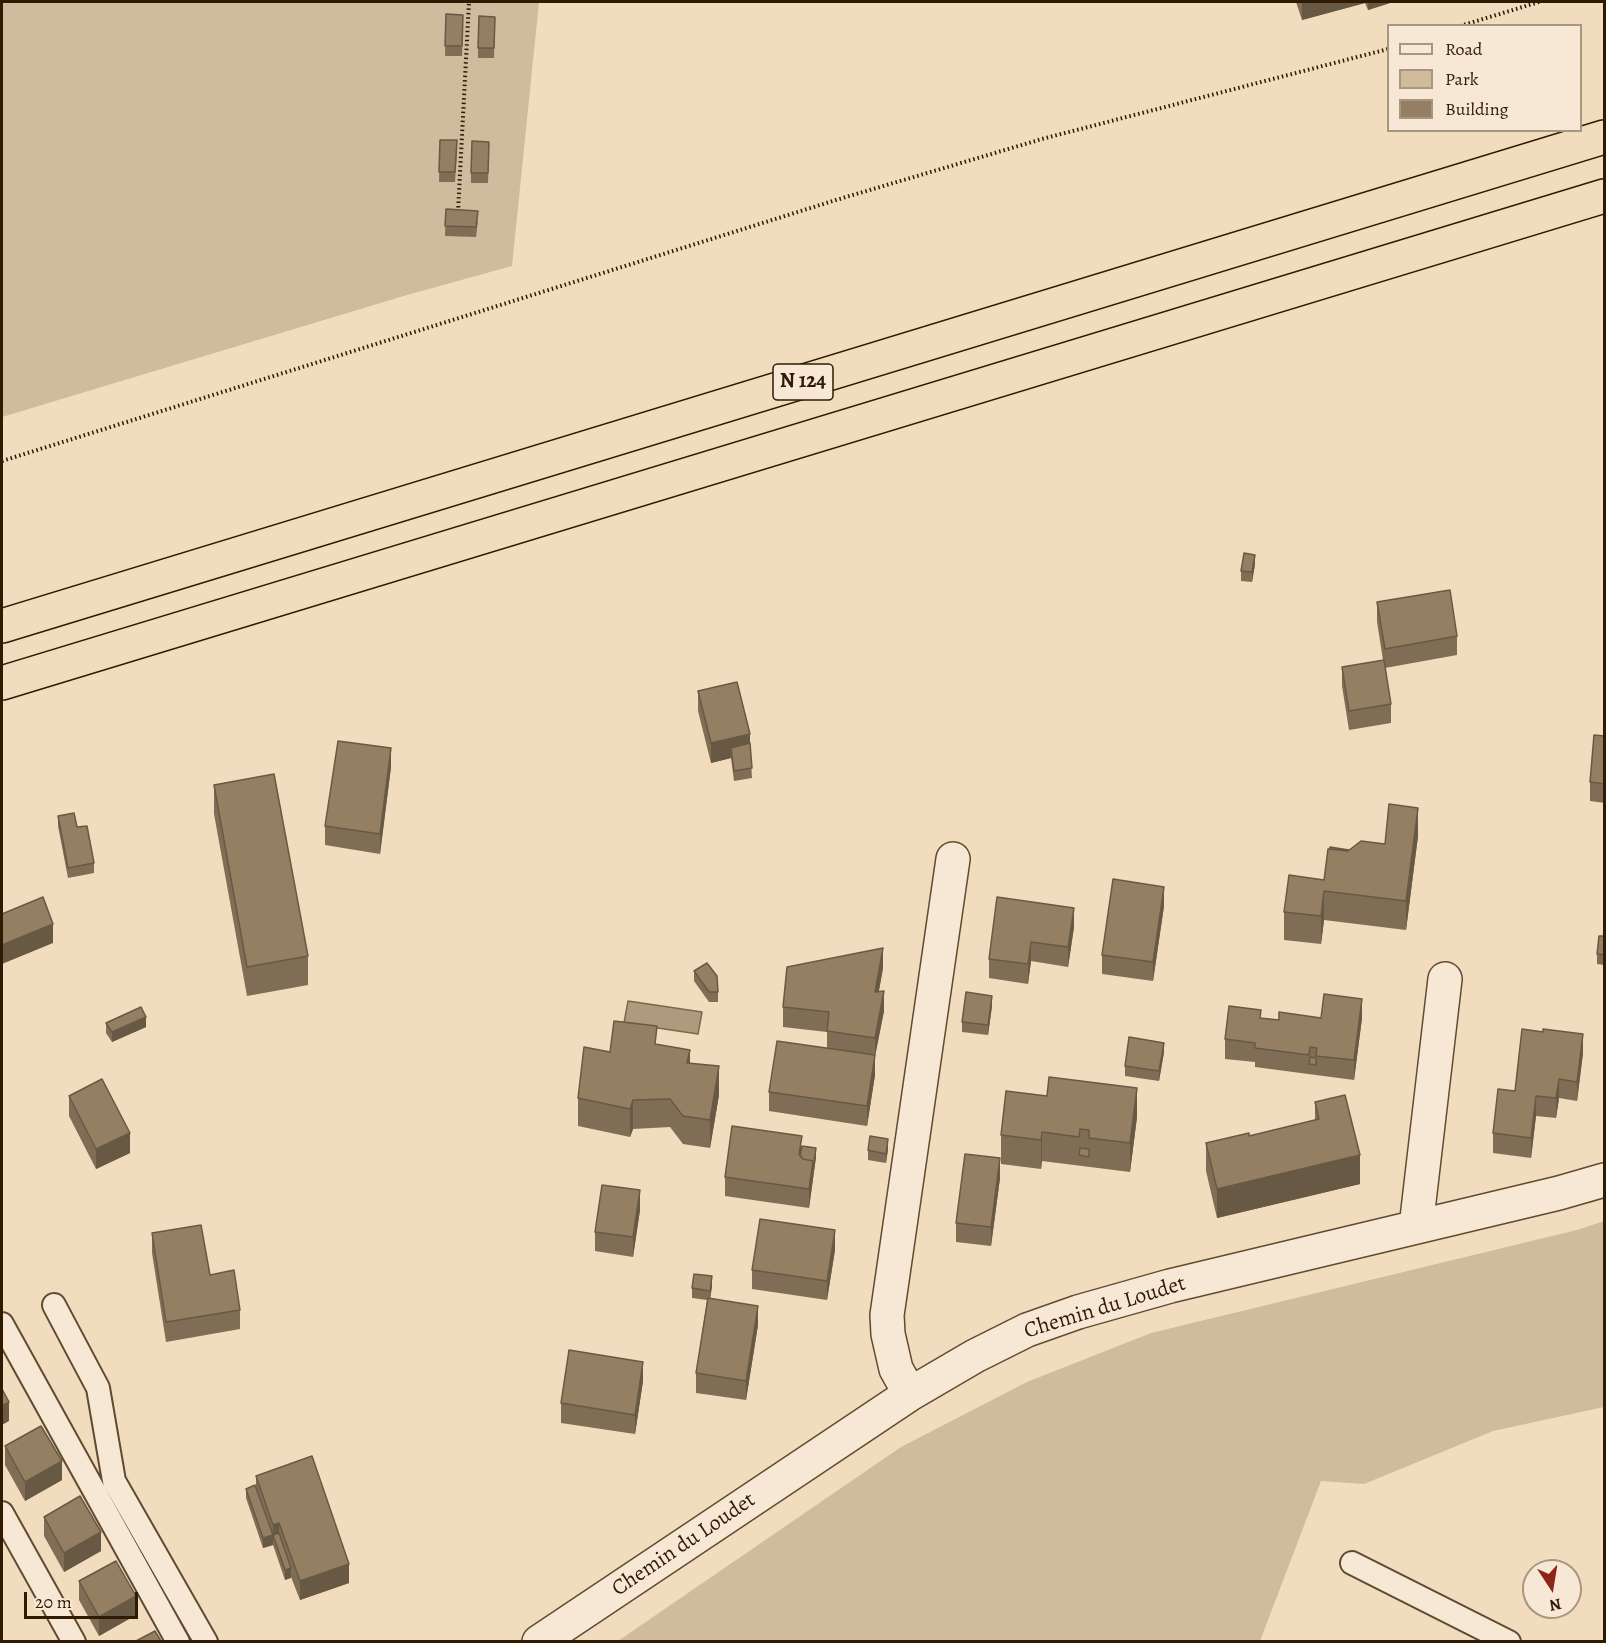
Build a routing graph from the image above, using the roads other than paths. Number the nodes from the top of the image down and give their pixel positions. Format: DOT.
graph roads {
  1 [pos="1605,137"];
  2 [pos="1605,196"];
  3 [pos="2,626"];
  4 [pos="2,683"];
  5 [pos="953,859"];
  6 [pos="1445,979"];
  7 [pos="1605,1180"];
  8 [pos="1416,1227"];
  9 [pos="54,1305"];
  10 [pos="2,1324"];
  11 [pos="910,1394"];
  12 [pos="2,1513"];
  13 [pos="1352,1563"];
  14 [pos="1486,1636"];
  15 [pos="74,1641"];
  16 [pos="178,1641"];
  17 [pos="206,1641"];
  18 [pos="539,1641"];
  19 [pos="1509,1641"];
  1 -- 3 [label="highway, N 124"];
  2 -- 4 [label="highway, N 124"];
  5 -- 11 [label="street"];
  6 -- 8 [label="street"];
  7 -- 8 [label="street, Chemin du Loudet"];
  8 -- 11 [label="street, Chemin du Loudet"];
  9 -- 17 [label="lane"];
  10 -- 16 [label="lane"];
  11 -- 18 [label="street, Chemin du Loudet"];
  12 -- 15 [label="lane"];
  13 -- 14 [label="lane"];
  14 -- 19 [label="lane"];
}
